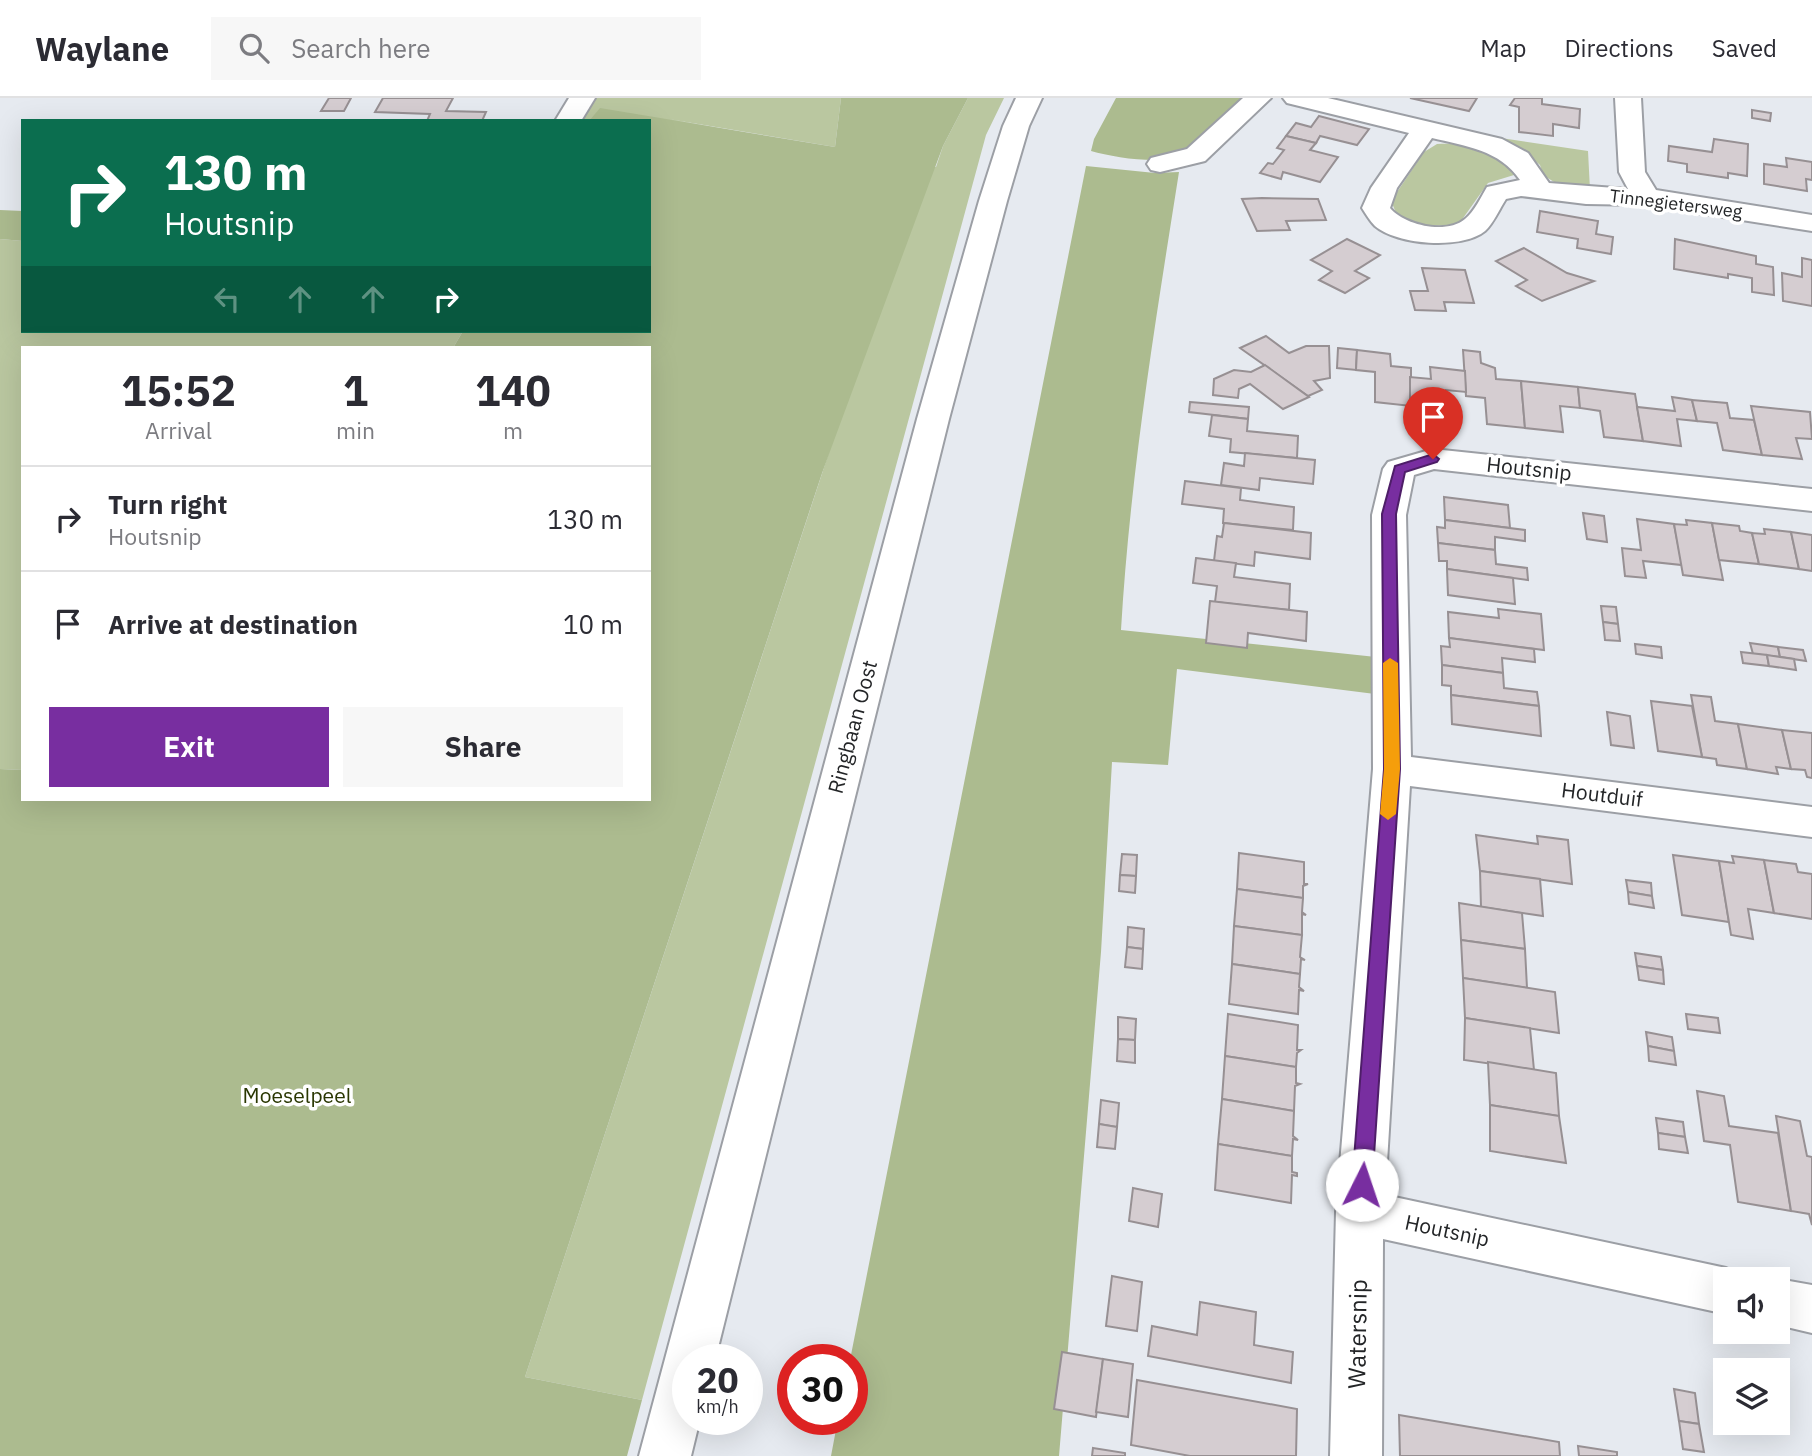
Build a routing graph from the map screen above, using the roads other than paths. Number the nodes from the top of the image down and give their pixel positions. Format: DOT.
graph roads {
  1 [pos="582,98"];
  2 [pos="1029,98"];
  3 [pos="1258,98"];
  4 [pos="1296,98"];
  5 [pos="1628,98"];
  6 [pos="569,119"];
  7 [pos="1425,129"];
  8 [pos="1160,164"];
  9 [pos="1541,190"];
  10 [pos="1646,197"];
  11 [pos="1812,223"];
  12 [pos="1812,500"];
  13 [pos="1392,769"];
  14 [pos="1812,822"];
  15 [pos="1360,1212"];
  16 [pos="1713,1288"];
  17 [pos="1790,1304"];
  18 [pos="1812,1309"];
  19 [pos="694,1344"];
  20 [pos="672,1429"];
  21 [pos="665,1456"];
  22 [pos="1356,1456"];
  1 -- 6 [label="street"];
  2 -- 19 [label="street, Ringbaan Oost"];
  3 -- 8 [label="street"];
  4 -- 7 [label="street"];
  5 -- 10 [label="street"];
  7 -- 9 [label="street"];
  7 -- 9 [label="street, Tinnegietersweg"];
  9 -- 10 [label="street, Tinnegietersweg"];
  10 -- 11 [label="street, Tinnegietersweg"];
  12 -- 13 [label="street, Houtsnip"];
  13 -- 14 [label="street, Houtduif"];
  13 -- 15 [label="street, Houtsnip"];
  15 -- 16 [label="street, Houtsnip"];
  15 -- 22 [label="street, Watersnip"];
  17 -- 18 [label="street"];
  20 -- 21 [label="street"];
}
